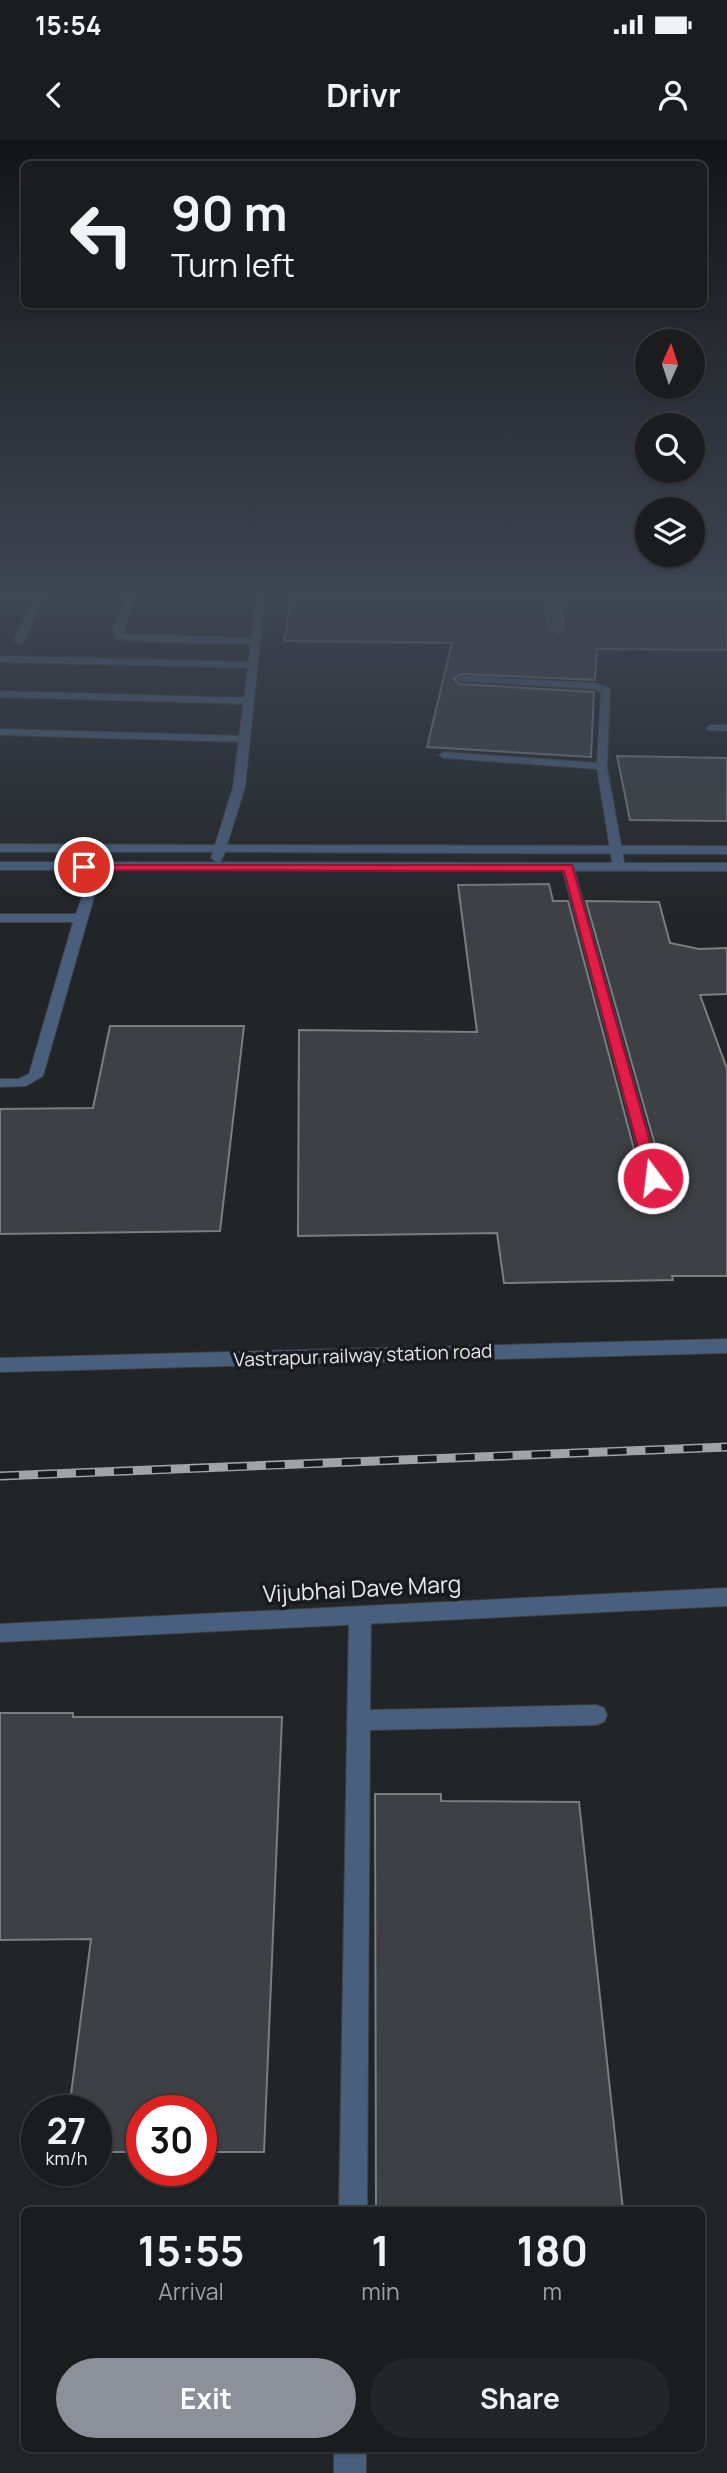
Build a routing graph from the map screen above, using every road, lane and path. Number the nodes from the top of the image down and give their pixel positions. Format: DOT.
graph roads {
  1 [pos="249,704"];
  2 [pos="605,704"];
  3 [pos="711,727"];
  4 [pos="727,728"];
  5 [pos="0,732"];
  6 [pos="244,739"];
  7 [pos="444,755"];
  8 [pos="602,767"];
  9 [pos="0,848"];
  10 [pos="220,848"];
  11 [pos="616,849"];
  12 [pos="727,850"];
  13 [pos="0,866"];
  14 [pos="568,867"];
  15 [pos="619,867"];
  16 [pos="727,867"];
  17 [pos="214,868"];
  18 [pos="88,897"];
  19 [pos="0,918"];
  20 [pos="81,918"];
  21 [pos="0,1083"];
  22 [pos="653,1178"];
  23 [pos="727,1346"];
  24 [pos="0,1365"];
  25 [pos="727,1597"];
  26 [pos="360,1616"];
  27 [pos="0,1633"];
  28 [pos="596,1715"];
  29 [pos="359,1720"];
  30 [pos="353,2207"];
  31 [pos="350,2452"];
  32 [pos="350,2473"];
  1 -- 6 [label="street"];
  2 -- 8 [label="street"];
  3 -- 4 [label="street"];
  5 -- 6 [label="street"];
  6 -- 10 [label="street"];
  7 -- 8 [label="street"];
  8 -- 11 [label="street"];
  9 -- 10 [label="street"];
  10 -- 11 [label="street"];
  10 -- 17 [label="street"];
  11 -- 12 [label="street"];
  11 -- 15 [label="street"];
  13 -- 17 [label="street"];
  14 -- 15 [label="street"];
  14 -- 17 [label="street"];
  14 -- 22 [label="street"];
  15 -- 16 [label="street"];
  18 -- 20 [label="street"];
  19 -- 20 [label="street"];
  20 -- 21 [label="street"];
  23 -- 24 [label="street, Vastrapur railway station road"];
  25 -- 26 [label="street, Vijubhai Dave Marg"];
  26 -- 27 [label="street, Vijubhai Dave Marg"];
  26 -- 29 [label="street"];
  28 -- 29 [label="street"];
  29 -- 30 [label="street"];
  31 -- 32 [label="street"];
}
